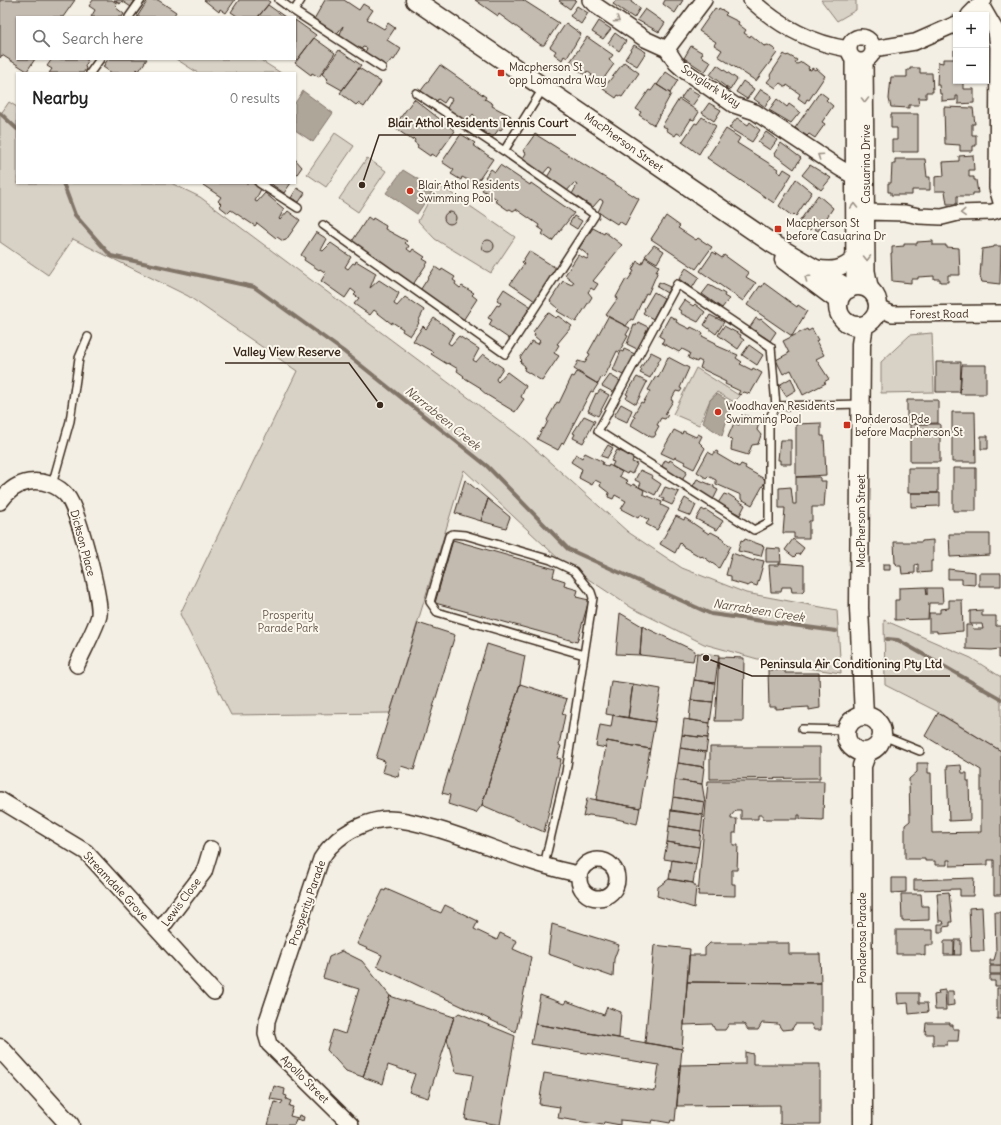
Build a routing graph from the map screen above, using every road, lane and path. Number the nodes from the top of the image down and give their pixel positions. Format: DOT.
graph roads {
  1 [pos="141,0"];
  2 [pos="279,0"];
  3 [pos="301,0"];
  4 [pos="415,0"];
  5 [pos="590,0"];
  6 [pos="704,0"];
  7 [pos="751,0"];
  8 [pos="982,2"];
  9 [pos="294,11"];
  10 [pos="972,12"];
  11 [pos="130,16"];
  12 [pos="953,25"];
  13 [pos="667,49"];
  14 [pos="860,54"];
  15 [pos="99,60"];
  16 [pos="382,68"];
  17 [pos="91,72"];
  18 [pos="544,87"];
  19 [pos="416,93"];
  20 [pos="504,151"];
  21 [pos="853,176"];
  22 [pos="261,184"];
  23 [pos="1001,202"];
  24 [pos="298,208"];
  25 [pos="1001,209"];
  26 [pos="866,212"];
  27 [pos="323,225"];
  28 [pos="773,244"];
  29 [pos="854,258"];
  30 [pos="816,268"];
  31 [pos="871,291"];
  32 [pos="847,292"];
  33 [pos="878,308"];
  34 [pos="1001,313"];
  35 [pos="864,325"];
  36 [pos="88,337"];
  37 [pos="861,404"];
  38 [pos="776,406"];
  39 [pos="52,485"];
  40 [pos="0,502"];
  41 [pos="584,655"];
  42 [pos="77,665"];
  43 [pos="864,716"];
  44 [pos="802,729"];
  45 [pos="847,730"];
  46 [pos="882,736"];
  47 [pos="920,751"];
  48 [pos="867,752"];
  49 [pos="0,800"];
  50 [pos="211,849"];
  51 [pos="544,865"];
  52 [pos="579,874"];
  53 [pos="159,931"];
  54 [pos="214,992"];
  55 [pos="0,1048"];
  56 [pos="276,1050"];
  57 [pos="70,1125"];
  58 [pos="351,1125"];
  59 [pos="862,1125"];
  1 -- 11 [label="lane"];
  2 -- 9 [label="lane"];
  3 -- 9 [label="lane"];
  4 -- 18 [label="street, MacPherson Street"];
  5 -- 13 [label="street, one-way"];
  6 -- 13 [label="street"];
  7 -- 14 [label="street"];
  8 -- 10 [label="street"];
  8 -- 23 [label="street"];
  9 -- 16 [label="lane"];
  12 -- 14 [label="street"];
  21 -- 13 [label="street, Songlark Way, one-way"];
  14 -- 21 [label="street, Casuarina Drive"];
  14 -- 26 [label="street, Casuarina Drive, one-way"];
  15 -- 17 [label="lane"];
  18 -- 20 [label="lane"];
  18 -- 28 [label="street, MacPherson Street"];
  19 -- 20 [label="lane"];
  20 -- 27 [label="lane"];
  29 -- 21 [label="street, Casuarina Drive, one-way"];
  22 -- 24 [label="lane"];
  25 -- 26 [label="street, one-way"];
  26 -- 31 [label="street, Casuarina Drive, one-way"];
  28 -- 30 [label="street, MacPherson Street"];
  32 -- 28 [label="street, MacPherson Street, one-way"];
  29 -- 30 [label="street"];
  29 -- 32 [label="street, Casuarina Drive"];
  30 -- 32 [label="street, MacPherson Street"];
  31 -- 32 [label="street"];
  31 -- 33 [label="street"];
  32 -- 35 [label="street"];
  33 -- 34 [label="street, Forest Road"];
  33 -- 35 [label="street"];
  35 -- 37 [label="street, MacPherson Street"];
  36 -- 39 [label="lane"];
  37 -- 38 [label="lane"];
  37 -- 43 [label="street, MacPherson Street"];
  38 -- 38 [label="lane"];
  39 -- 40 [label="street"];
  39 -- 42 [label="street, Dickson Place"];
  41 -- 41 [label="lane"];
  41 -- 51 [label="lane"];
  43 -- 45 [label="street"];
  43 -- 46 [label="street"];
  44 -- 45 [label="lane"];
  45 -- 48 [label="street"];
  46 -- 47 [label="lane"];
  46 -- 48 [label="street"];
  48 -- 59 [label="street, Ponderosa Parade"];
  49 -- 53 [label="street, Streamdale Grove"];
  50 -- 53 [label="street, Lewis Close"];
  51 -- 52 [label="street, Prosperity Parade"];
  51 -- 56 [label="street, Prosperity Parade"];
  53 -- 54 [label="street, Streamdale Grove"];
  55 -- 57 [label="street"];
  56 -- 58 [label="street, Apollo Street"];
}
